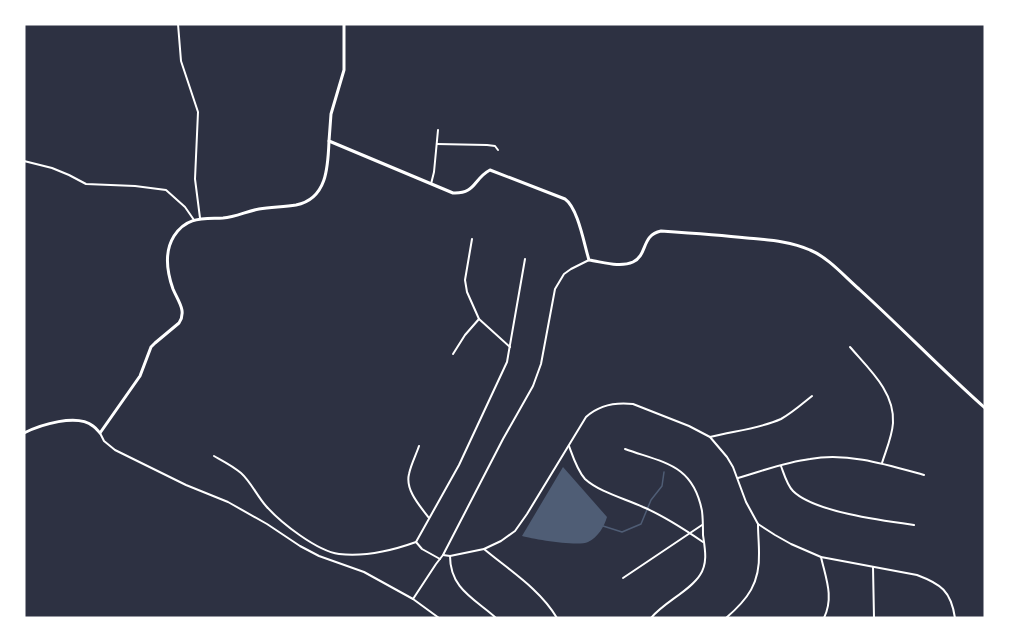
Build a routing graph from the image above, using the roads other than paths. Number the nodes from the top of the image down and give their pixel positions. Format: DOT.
graph roads {
  1 [pos="178,24"];
  2 [pos="344,24"];
  3 [pos="438,130"];
  4 [pos="329,141"];
  5 [pos="437,144"];
  6 [pos="498,150"];
  7 [pos="24,161"];
  8 [pos="431,184"];
  9 [pos="200,218"];
  10 [pos="194,220"];
  11 [pos="472,240"];
  12 [pos="525,259"];
  13 [pos="590,260"];
  14 [pos="479,319"];
  15 [pos="510,347"];
  16 [pos="850,347"];
  17 [pos="453,354"];
  18 [pos="812,396"];
  19 [pos="985,408"];
  20 [pos="24,433"];
  21 [pos="100,433"];
  22 [pos="710,437"];
  23 [pos="419,446"];
  24 [pos="569,446"];
  25 [pos="625,449"];
  26 [pos="214,456"];
  27 [pos="882,463"];
  28 [pos="781,466"];
  29 [pos="924,475"];
  30 [pos="738,478"];
  31 [pos="429,518"];
  32 [pos="758,524"];
  33 [pos="702,525"];
  34 [pos="914,525"];
  35 [pos="689,532"];
  36 [pos="416,542"];
  37 [pos="704,543"];
  38 [pos="484,549"];
  39 [pos="443,555"];
  40 [pos="450,556"];
  41 [pos="821,557"];
  42 [pos="440,559"];
  43 [pos="873,567"];
  44 [pos="623,578"];
  45 [pos="413,599"];
  46 [pos="439,618"];
  47 [pos="496,618"];
  48 [pos="557,618"];
  49 [pos="651,618"];
  50 [pos="726,618"];
  51 [pos="824,618"];
  52 [pos="874,618"];
  53 [pos="955,618"];
  1 -- 9 [label="street"];
  2 -- 4 [label="main road"];
  3 -- 5 [label="street"];
  4 -- 8 [label="main road"];
  4 -- 9 [label="main road"];
  5 -- 6 [label="street"];
  5 -- 8 [label="street"];
  7 -- 10 [label="street"];
  8 -- 13 [label="main road"];
  9 -- 10 [label="main road"];
  10 -- 21 [label="main road"];
  11 -- 14 [label="street"];
  12 -- 15 [label="street"];
  13 -- 19 [label="main road"];
  13 -- 39 [label="street"];
  14 -- 15 [label="street"];
  14 -- 17 [label="street"];
  15 -- 31 [label="street"];
  16 -- 27 [label="street"];
  18 -- 22 [label="street"];
  20 -- 21 [label="main road"];
  21 -- 45 [label="street"];
  22 -- 24 [label="street"];
  22 -- 30 [label="street"];
  23 -- 31 [label="street"];
  24 -- 35 [label="street"];
  24 -- 38 [label="street"];
  25 -- 33 [label="street"];
  26 -- 36 [label="street"];
  27 -- 28 [label="street"];
  27 -- 29 [label="street"];
  28 -- 30 [label="street"];
  28 -- 34 [label="street"];
  30 -- 32 [label="street"];
  31 -- 36 [label="street"];
  32 -- 41 [label="street"];
  32 -- 50 [label="street"];
  33 -- 35 [label="street"];
  33 -- 37 [label="street"];
  35 -- 37 [label="street"];
  35 -- 44 [label="street"];
  36 -- 42 [label="street"];
  37 -- 49 [label="street"];
  38 -- 40 [label="street"];
  38 -- 48 [label="street"];
  39 -- 40 [label="street"];
  39 -- 42 [label="street"];
  40 -- 47 [label="street"];
  41 -- 43 [label="street"];
  41 -- 51 [label="street"];
  42 -- 45 [label="street"];
  43 -- 52 [label="street"];
  43 -- 53 [label="street"];
  45 -- 46 [label="street"];
}
